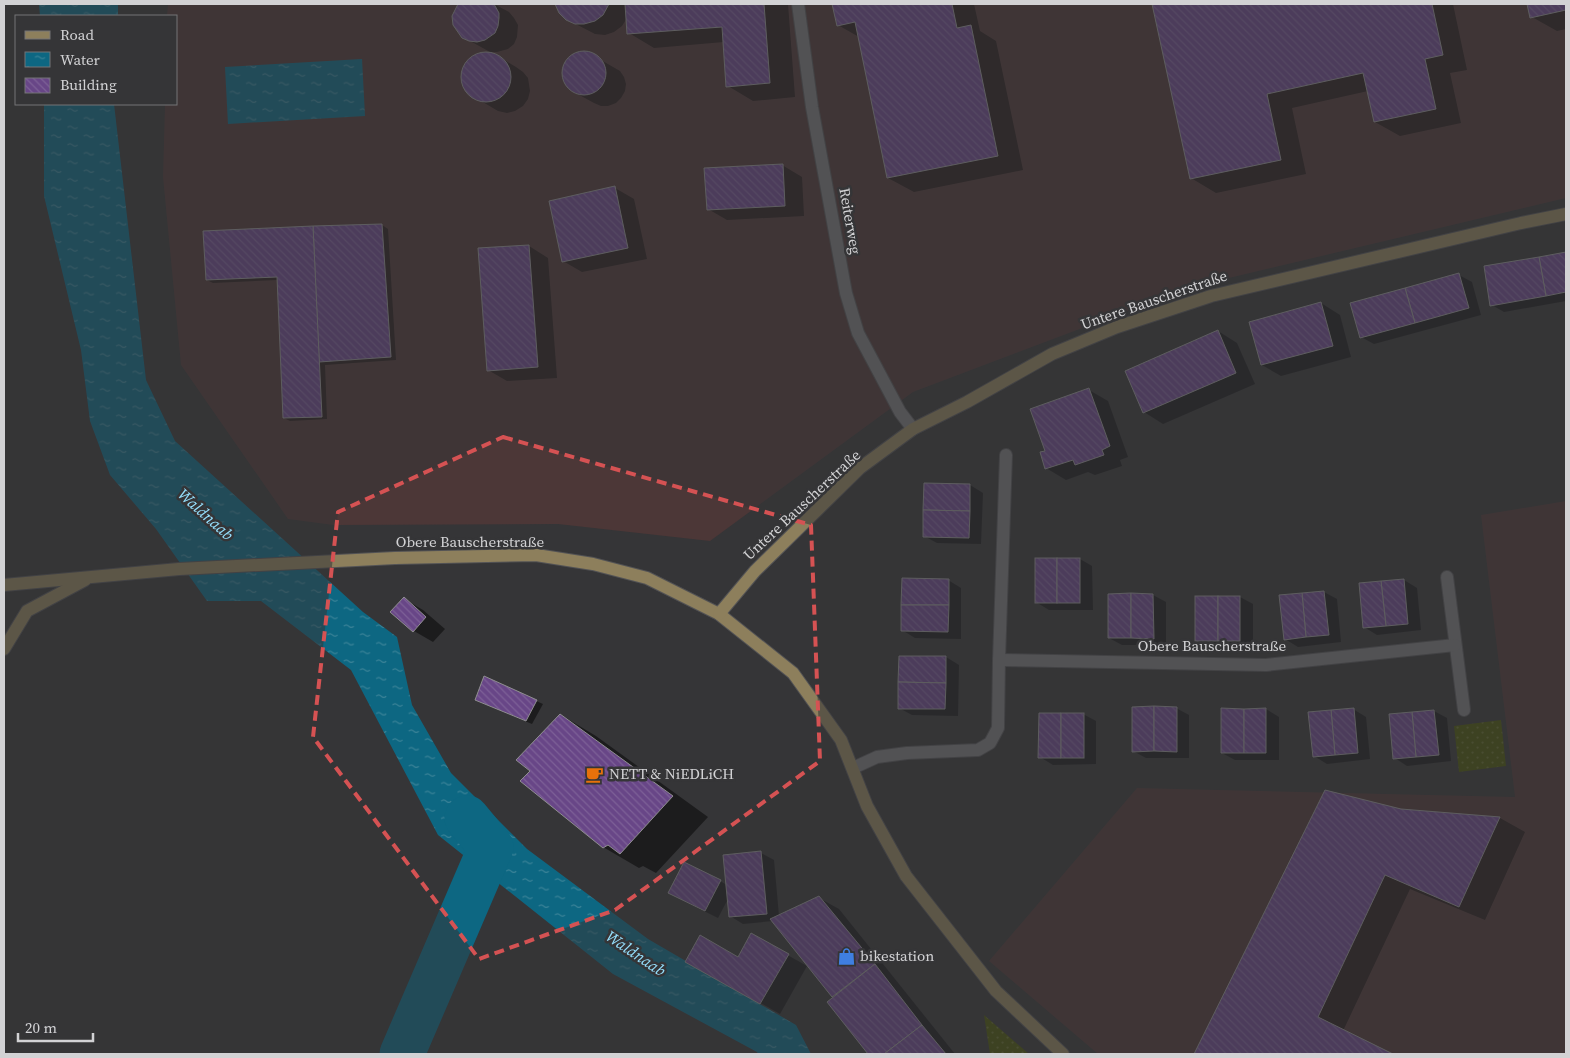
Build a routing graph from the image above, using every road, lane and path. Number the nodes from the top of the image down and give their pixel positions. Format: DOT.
graph roads {
  1 [pos="798,4"];
  2 [pos="1566,214"];
  3 [pos="913,429"];
  4 [pos="1006,454"];
  5 [pos="92,576"];
  6 [pos="1447,577"];
  7 [pos="4,585"];
  8 [pos="719,614"];
  9 [pos="1455,645"];
  10 [pos="4,649"];
  11 [pos="999,660"];
  12 [pos="1464,710"];
  13 [pos="853,768"];
  14 [pos="1063,1054"];
  1 -- 3 [label="street, Reiterweg"];
  2 -- 3 [label="street, Untere Bauscherstraße"];
  3 -- 8 [label="street, Untere Bauscherstraße"];
  4 -- 11 [label="street"];
  5 -- 7 [label="street, Obere Bauscherstraße"];
  5 -- 8 [label="street, Obere Bauscherstraße"];
  5 -- 10 [label="street"];
  6 -- 9 [label="street"];
  8 -- 13 [label="street, Obere Bauscherstraße"];
  9 -- 11 [label="street, Obere Bauscherstraße"];
  9 -- 12 [label="street"];
  11 -- 13 [label="street"];
  13 -- 14 [label="street, Obere Bauscherstraße"];
}
